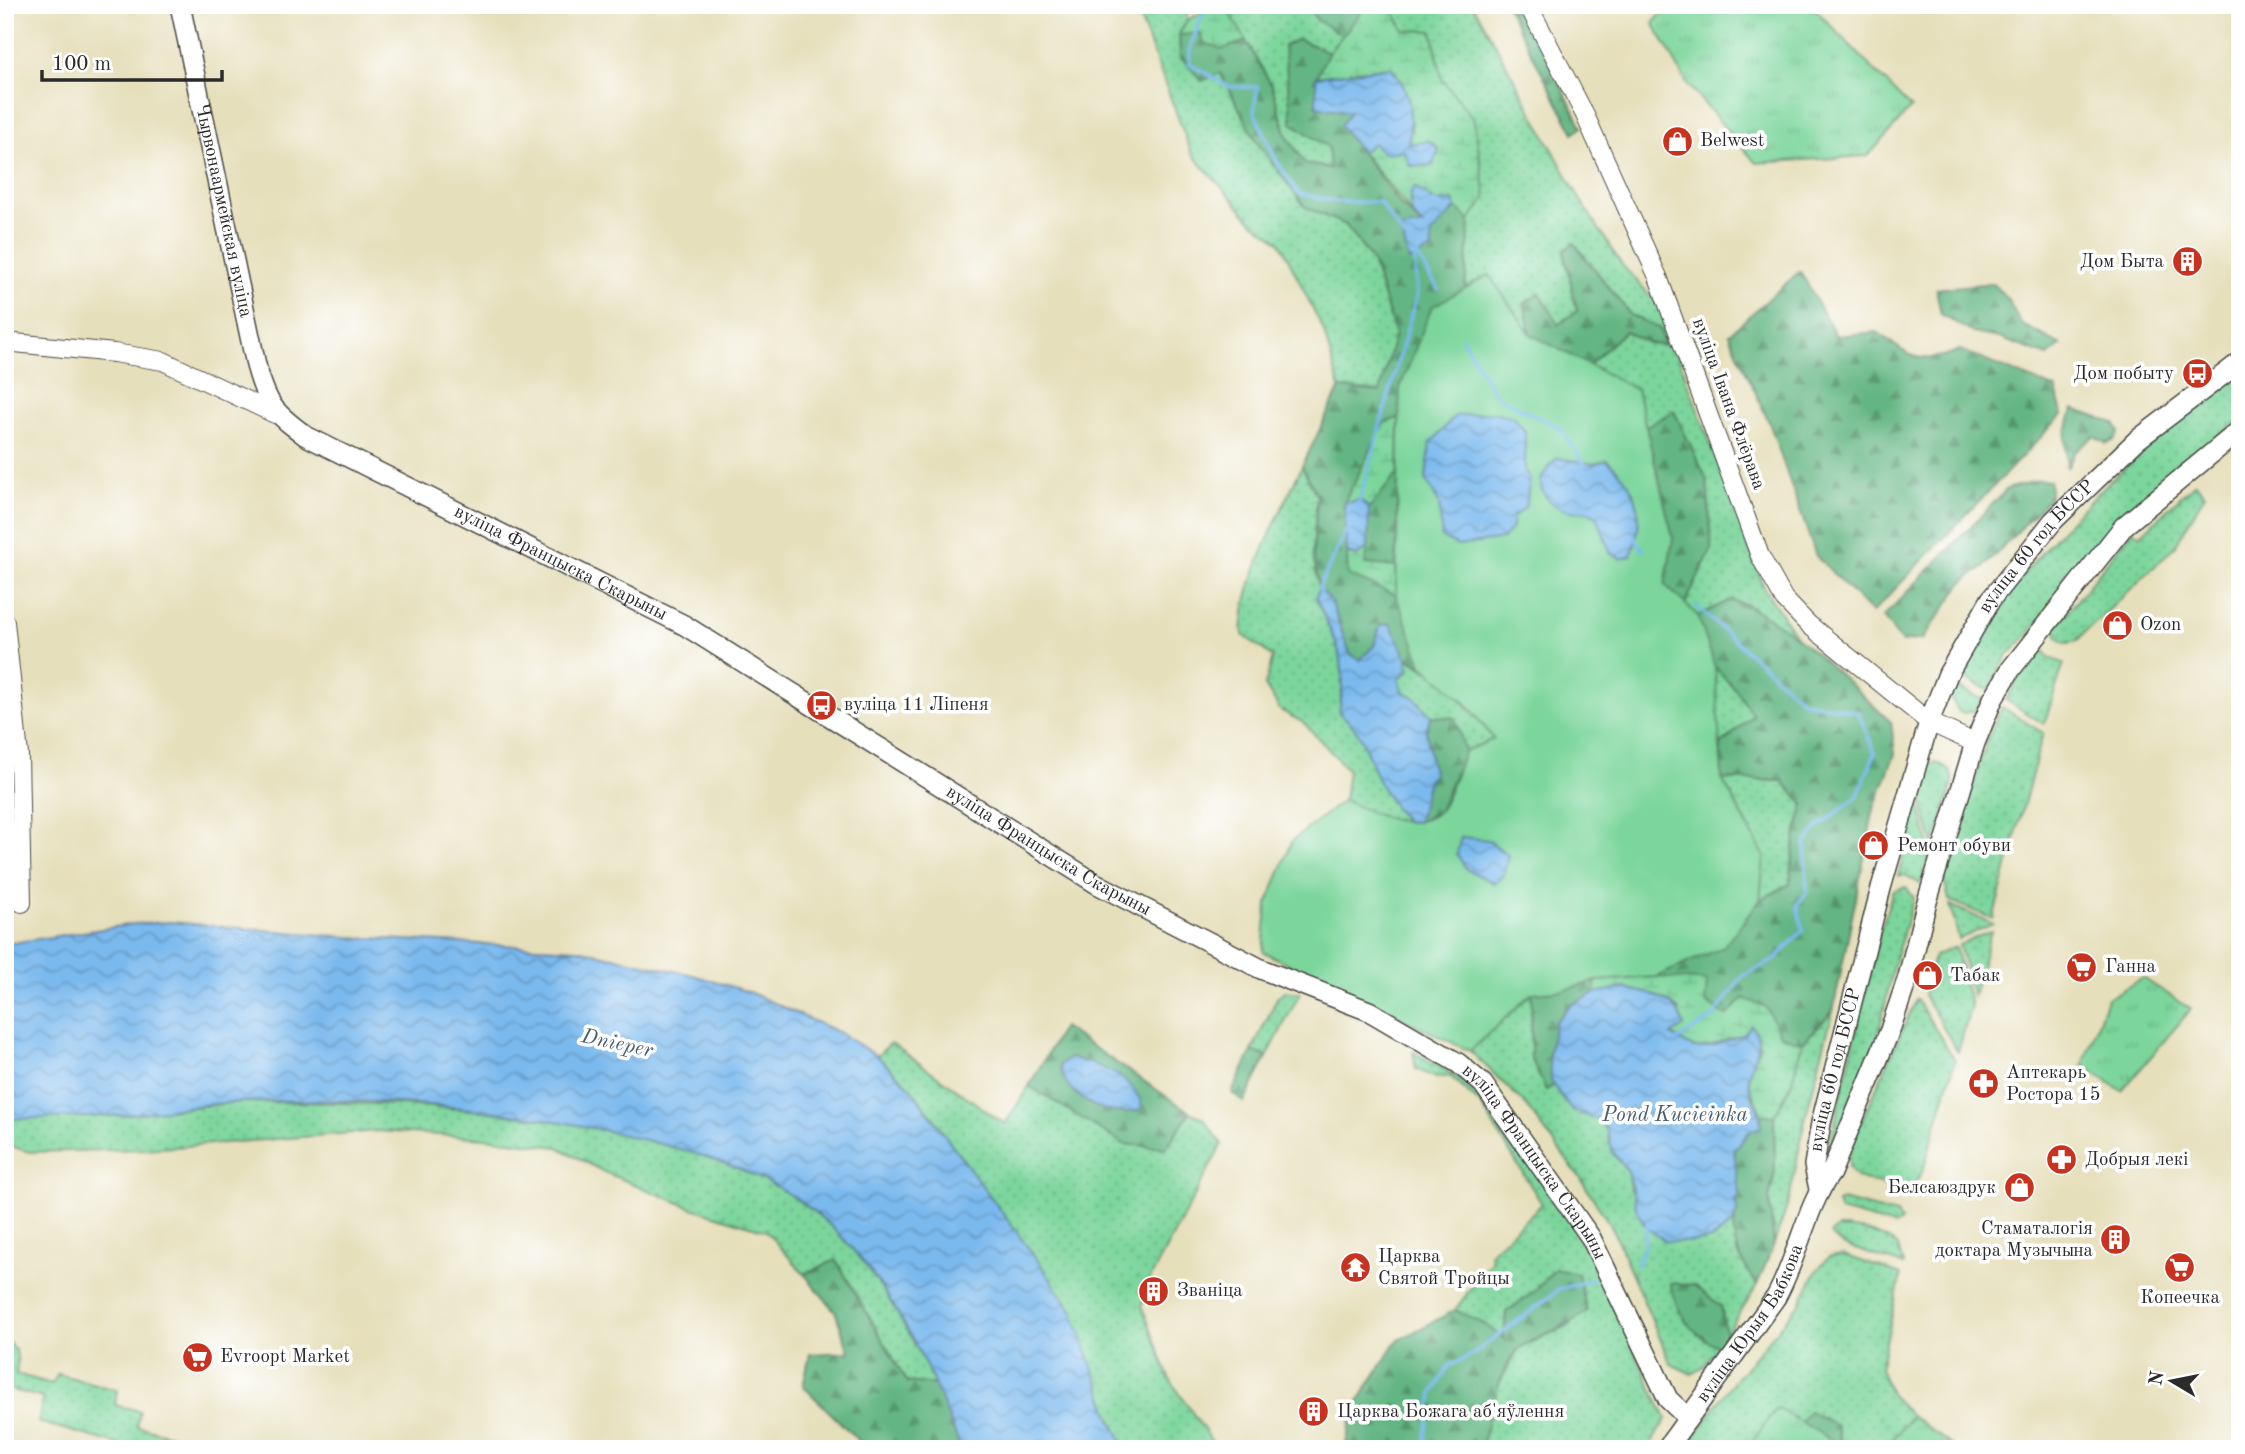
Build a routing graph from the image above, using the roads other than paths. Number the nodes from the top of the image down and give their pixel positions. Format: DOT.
graph roads {
  1 [pos="180,5"];
  2 [pos="1528,5"];
  3 [pos="5,342"];
  4 [pos="2240,362"];
  5 [pos="275,414"];
  6 [pos="2240,430"];
  7 [pos="5,622"];
  8 [pos="1928,722"];
  9 [pos="1975,743"];
  10 [pos="22,903"];
  11 [pos="1819,1189"];
  12 [pos="1689,1418"];
  13 [pos="1666,1449"];
  1 -- 5 [label="main road, Чырвонаармейская вуліца"];
  2 -- 8 [label="street, вуліца Івана Флёрава"];
  3 -- 5 [label="street"];
  4 -- 8 [label="main road, вуліца 60 год БССР"];
  5 -- 12 [label="main road, вуліца Францыска Скарыны"];
  6 -- 9 [label="main road, вуліца 60 год БССР"];
  7 -- 10 [label="street"];
  8 -- 9 [label="street, вуліца Івана Флёрава"];
  8 -- 11 [label="main road, вуліца 60 год БССР"];
  9 -- 11 [label="main road, вуліца 60 год БССР"];
  11 -- 12 [label="main road, вуліца Юрыя Бабкова"];
  12 -- 13 [label="main road, вуліца Юрыя Бабкова"];
}
